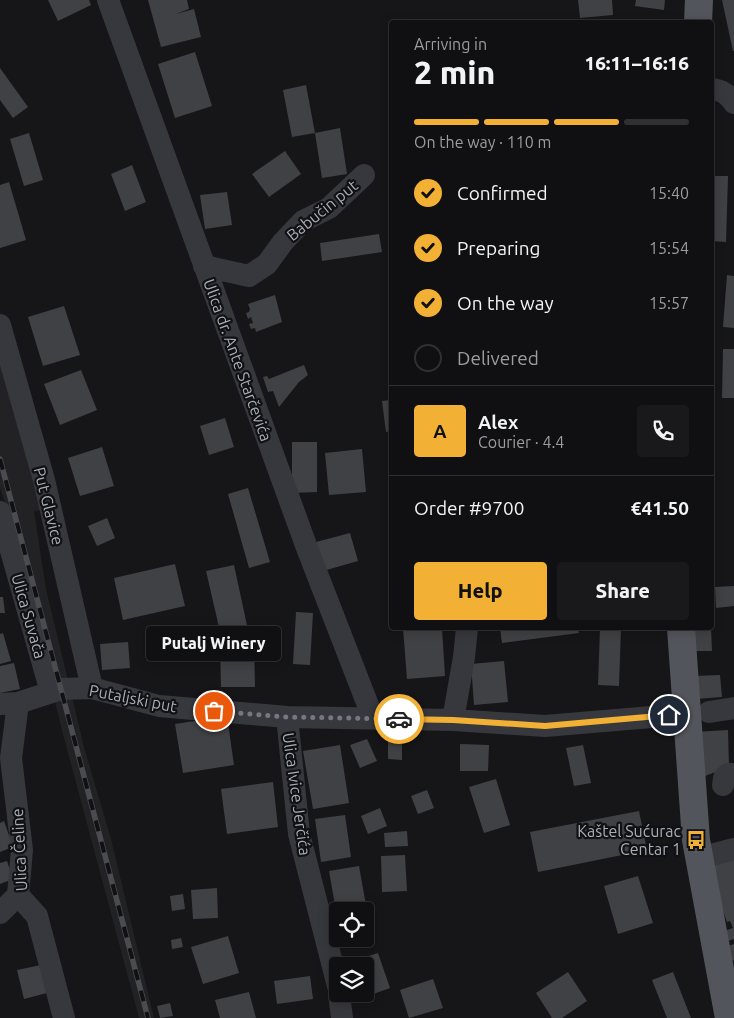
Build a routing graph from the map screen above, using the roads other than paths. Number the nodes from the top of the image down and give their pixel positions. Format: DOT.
graph roads {
  1 [pos="108,0"];
  2 [pos="699,0"];
  3 [pos="698,20"];
  4 [pos="714,88"];
  5 [pos="734,103"];
  6 [pos="364,175"];
  7 [pos="204,266"];
  8 [pos="0,325"];
  9 [pos="0,512"];
  10 [pos="467,630"];
  11 [pos="681,630"];
  12 [pos="92,688"];
  13 [pos="51,692"];
  14 [pos="9,704"];
  15 [pos="734,708"];
  16 [pos="698,713"];
  17 [pos="287,717"];
  18 [pos="373,718"];
  19 [pos="453,720"];
  20 [pos="734,849"];
  21 [pos="700,858"];
  22 [pos="18,895"];
  23 [pos="0,913"];
  24 [pos="331,957"];
  25 [pos="729,990"];
  26 [pos="339,1002"];
  27 [pos="64,1018"];
  28 [pos="342,1018"];
  29 [pos="729,1018"];
  1 -- 7 [label="street, Ulica dr. Ante Starčevića"];
  2 -- 3 [label="main road"];
  4 -- 5 [label="street"];
  6 -- 7 [label="street, Babučin put"];
  7 -- 18 [label="street, Ulica dr. Ante Starčevića"];
  8 -- 12 [label="street, Put Glavice"];
  9 -- 13 [label="street, Ulica Suvača"];
  10 -- 19 [label="street"];
  11 -- 16 [label="main road"];
  12 -- 13 [label="street, Putaljski put"];
  12 -- 17 [label="street, Putaljski put"];
  13 -- 14 [label="street, Putaljski put"];
  14 -- 22 [label="street, Ulica Čeline"];
  15 -- 16 [label="street, Putaljski put"];
  16 -- 19 [label="street, Putaljski put"];
  16 -- 21 [label="main road"];
  17 -- 18 [label="street, Putaljski put"];
  17 -- 24 [label="street, Ulica Ivice Jerčića"];
  18 -- 19 [label="street, Putaljski put"];
  20 -- 21 [label="street"];
  21 -- 25 [label="main road"];
  22 -- 23 [label="street"];
  22 -- 27 [label="street, Ulica Čeline"];
  25 -- 29 [label="main road"];
  26 -- 28 [label="street"];
}
